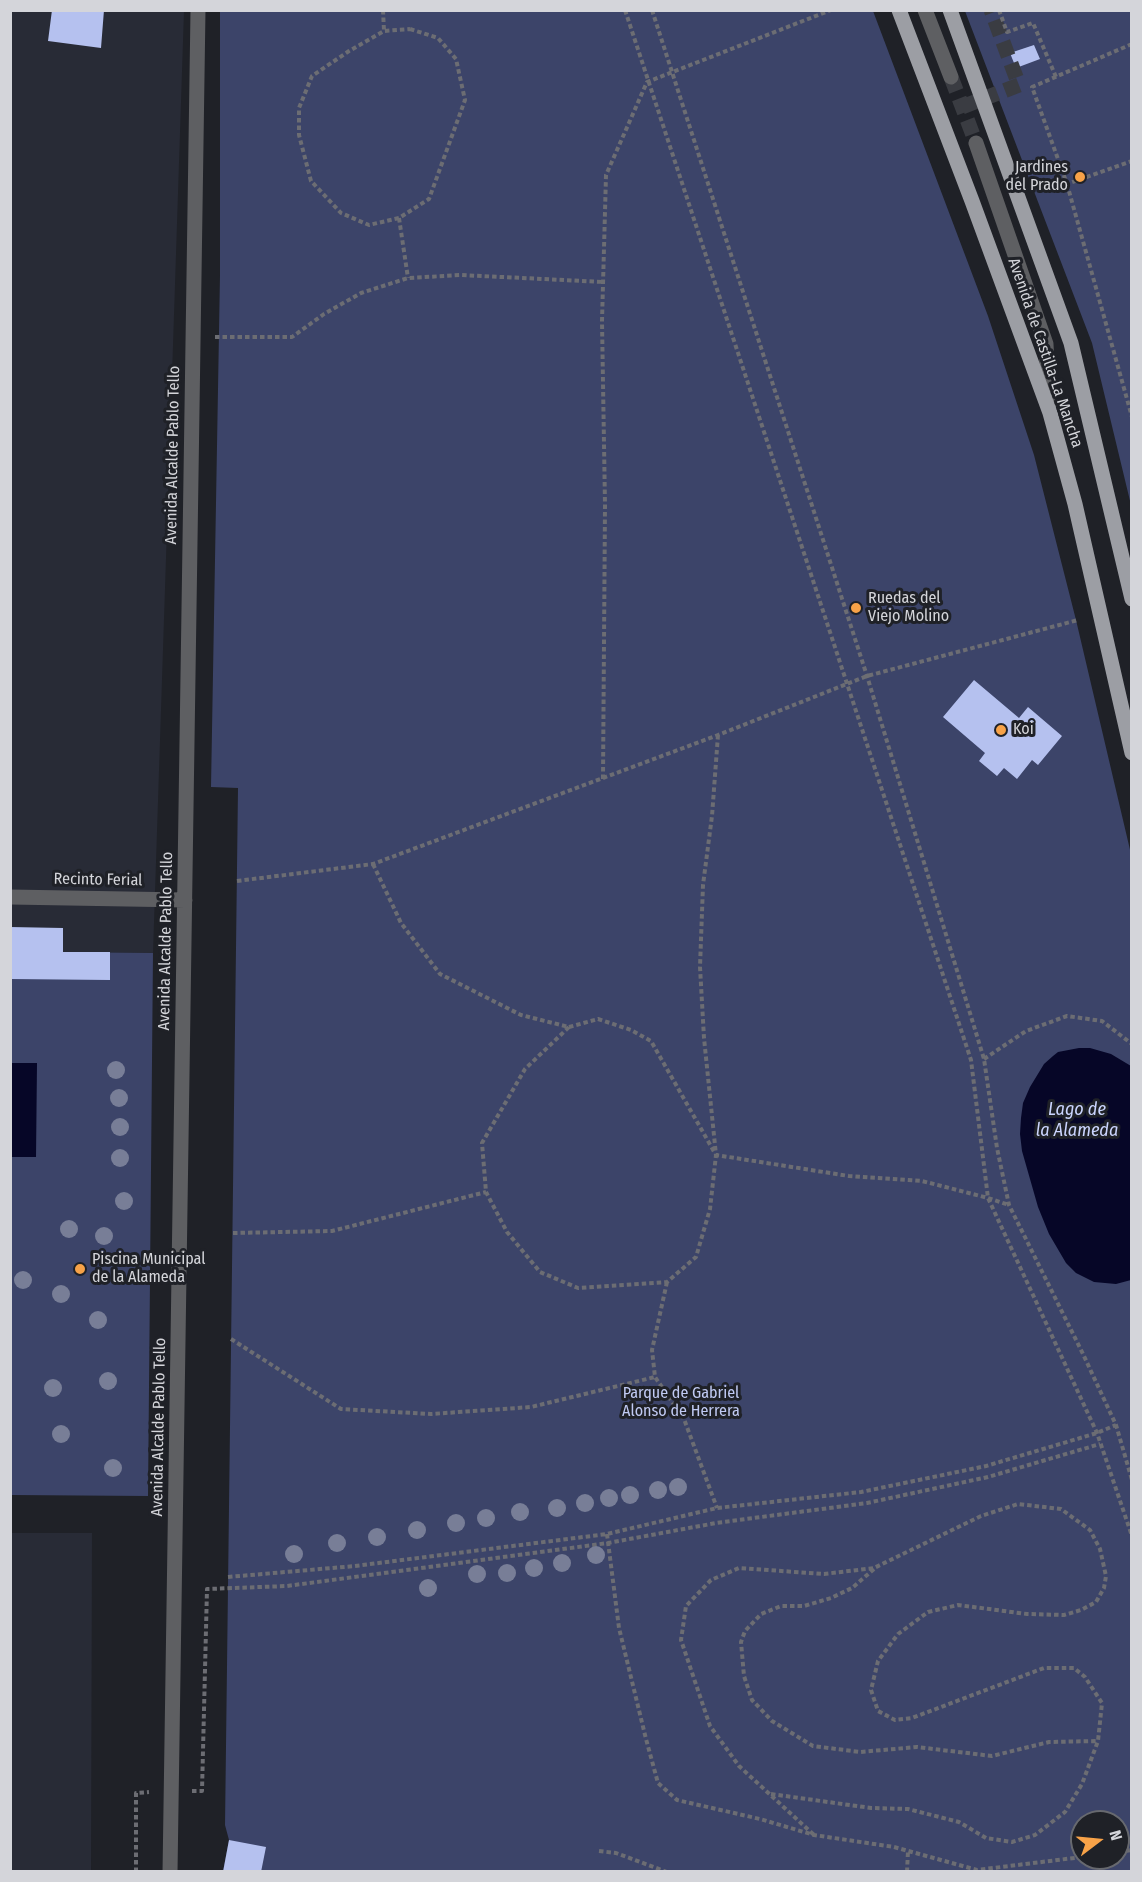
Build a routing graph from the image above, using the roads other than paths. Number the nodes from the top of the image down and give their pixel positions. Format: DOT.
graph roads {
  1 [pos="198,10"];
  2 [pos="899,10"];
  3 [pos="925,10"];
  4 [pos="950,10"];
  5 [pos="951,76"];
  6 [pos="976,143"];
  7 [pos="1050,413"];
  8 [pos="1131,599"];
  9 [pos="1131,753"];
  10 [pos="10,897"];
  11 [pos="184,900"];
  12 [pos="170,1872"];
  1 -- 11 [label="street, Avenida Alcalde Pablo Tello"];
  2 -- 7 [label="main road, Avenida de Castilla-La Mancha"];
  3 -- 5 [label="street"];
  4 -- 8 [label="main road, Avenida de Castilla-La Mancha"];
  6 -- 7 [label="street"];
  7 -- 9 [label="main road, Avenida de Castilla-La Mancha"];
  10 -- 11 [label="street, Recinto Ferial"];
  11 -- 12 [label="street, Avenida Alcalde Pablo Tello"];
}
